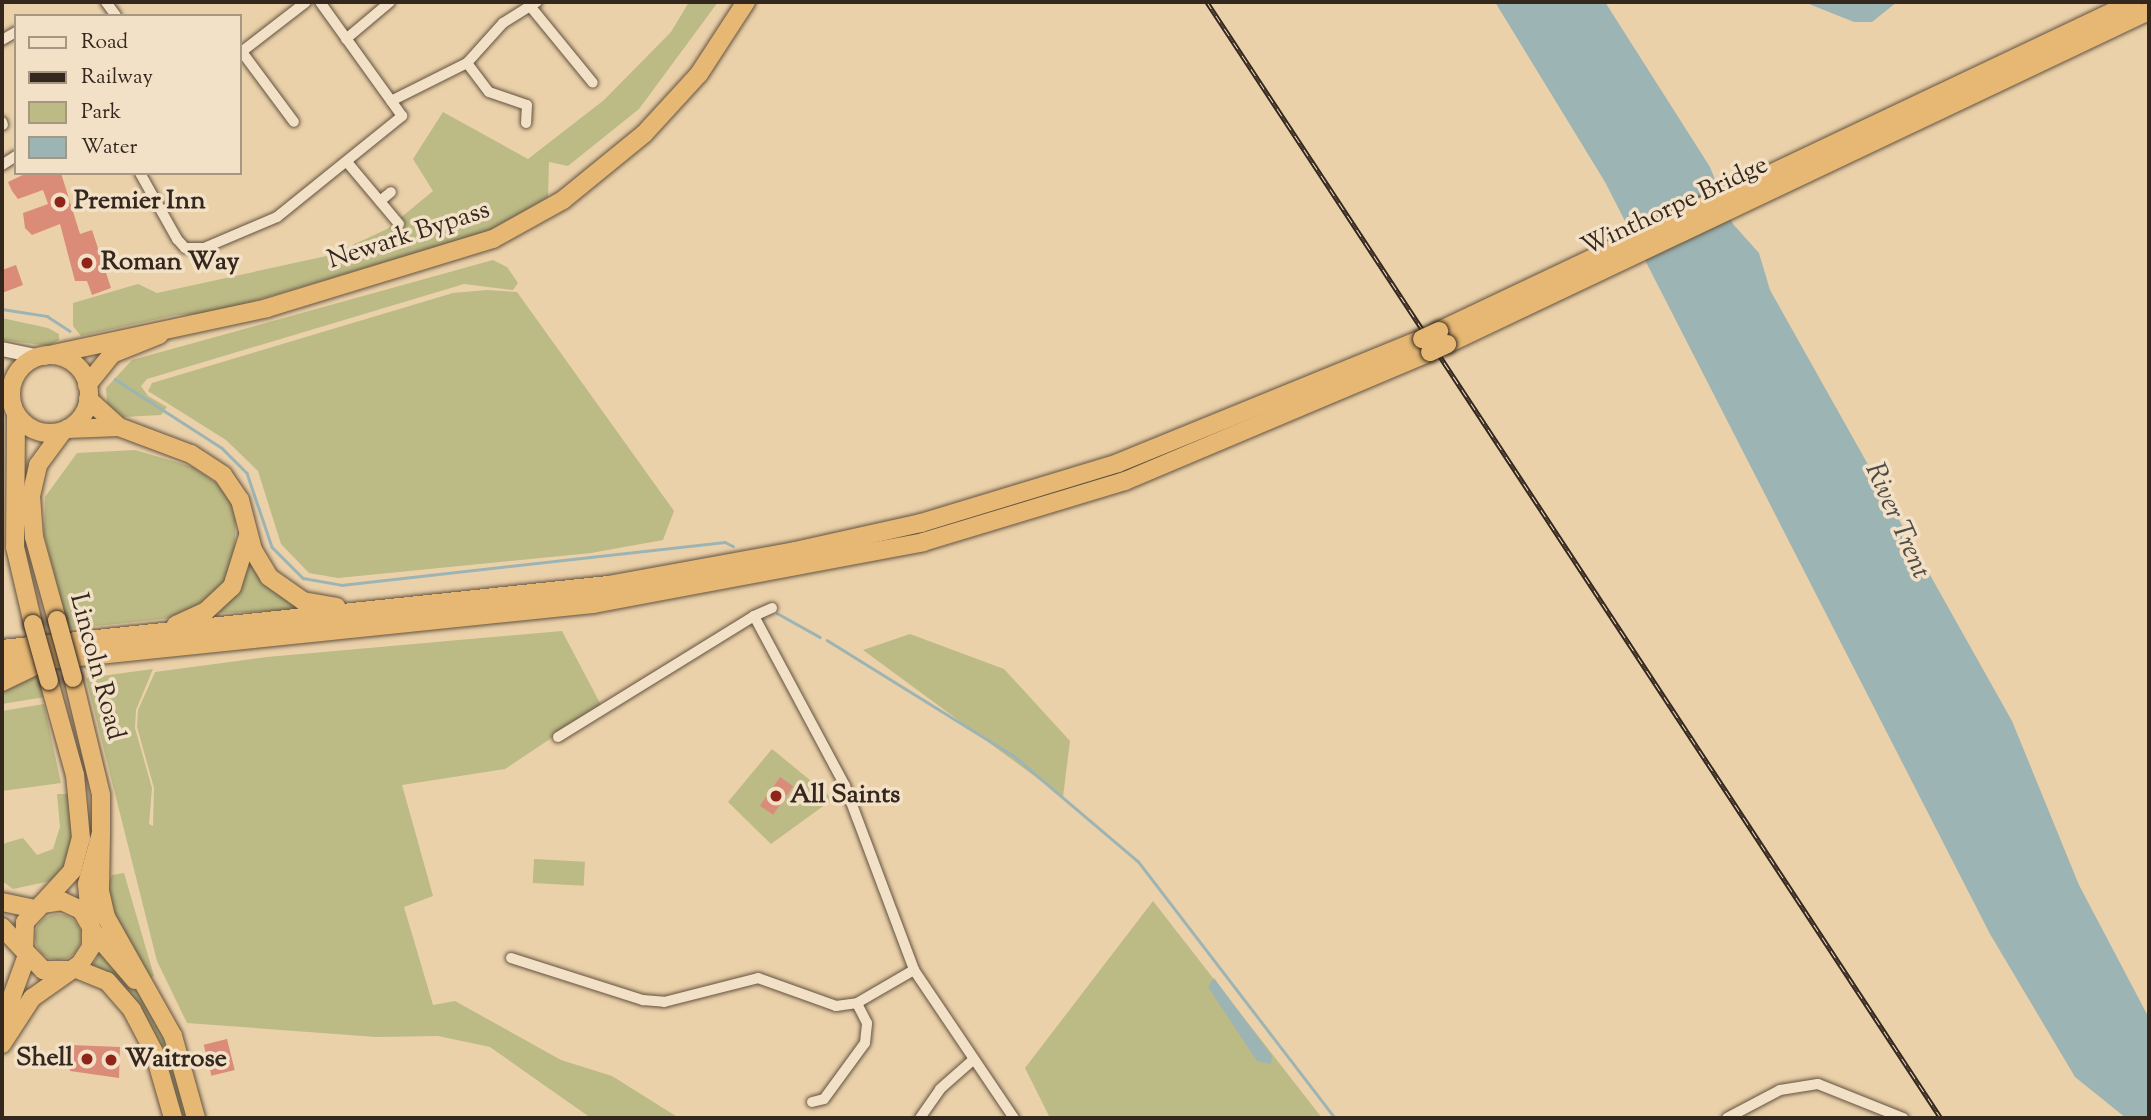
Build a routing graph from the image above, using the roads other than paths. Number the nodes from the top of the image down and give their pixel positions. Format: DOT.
graph roads {
  1 [pos="306,2"];
  2 [pos="320,2"];
  3 [pos="390,2"];
  4 [pos="746,2"];
  5 [pos="534,4"];
  6 [pos="2129,9"];
  7 [pos="2149,11"];
  8 [pos="346,38"];
  9 [pos="242,51"];
  10 [pos="242,53"];
  11 [pos="467,63"];
  12 [pos="593,83"];
  13 [pos="391,101"];
  14 [pos="294,122"];
  15 [pos="526,123"];
  16 [pos="347,162"];
  17 [pos="141,175"];
  18 [pos="391,192"];
  19 [pos="380,201"];
  20 [pos="399,224"];
  21 [pos="165,332"];
  22 [pos="2,349"];
  23 [pos="42,357"];
  24 [pos="88,392"];
  25 [pos="10,401"];
  26 [pos="119,427"];
  27 [pos="65,430"];
  28 [pos="248,534"];
  29 [pos="771,565"];
  30 [pos="772,608"];
  31 [pos="380,610"];
  32 [pos="754,616"];
  33 [pos="160,632"];
  34 [pos="2,649"];
  35 [pos="53,659"];
  36 [pos="2,665"];
  37 [pos="2,682"];
  38 [pos="558,737"];
  39 [pos="101,833"];
  40 [pos="2,902"];
  41 [pos="38,907"];
  42 [pos="2,927"];
  43 [pos="91,927"];
  44 [pos="26,954"];
  45 [pos="511,958"];
  46 [pos="72,969"];
  47 [pos="914,970"];
  48 [pos="857,1003"];
  49 [pos="164,1016"];
  50 [pos="2,1024"];
  51 [pos="2,1044"];
  52 [pos="974,1059"];
  53 [pos="812,1102"];
  54 [pos="173,1118"];
  55 [pos="196,1118"];
  56 [pos="920,1118"];
  57 [pos="1014,1118"];
  58 [pos="1727,1118"];
  59 [pos="1903,1118"];
  1 -- 9 [label="street"];
  2 -- 8 [label="street"];
  3 -- 8 [label="street"];
  4 -- 21 [label="highway, Newark Bypass"];
  5 -- 11 [label="street"];
  5 -- 12 [label="street"];
  6 -- 7 [label="highway, Winthorpe Bridge"];
  6 -- 29 [label="highway, Winthorpe Bridge, bridge"];
  8 -- 13 [label="street"];
  10 -- 14 [label="street"];
  11 -- 13 [label="street"];
  11 -- 15 [label="street"];
  13 -- 16 [label="street"];
  16 -- 17 [label="street"];
  16 -- 19 [label="street"];
  18 -- 19 [label="street"];
  19 -- 20 [label="street"];
  21 -- 23 [label="highway, Newark Bypass"];
  21 -- 24 [label="highway, Newark Bypass"];
  22 -- 23 [label="main road"];
  23 -- 24 [label="highway"];
  23 -- 25 [label="highway"];
  24 -- 26 [label="highway"];
  24 -- 27 [label="highway"];
  25 -- 27 [label="highway"];
  25 -- 41 [label="highway, Lincoln Road, bridge"];
  26 -- 27 [label="highway"];
  26 -- 28 [label="highway"];
  27 -- 39 [label="highway, Lincoln Road, bridge"];
  28 -- 31 [label="highway"];
  28 -- 33 [label="highway"];
  29 -- 31 [label="highway"];
  29 -- 35 [label="highway"];
  30 -- 32 [label="street"];
  31 -- 33 [label="highway"];
  32 -- 38 [label="street"];
  32 -- 47 [label="street"];
  33 -- 34 [label="highway"];
  35 -- 36 [label="highway"];
  35 -- 37 [label="highway"];
  39 -- 43 [label="highway, Lincoln Road"];
  39 -- 49 [label="highway"];
  40 -- 41 [label="highway"];
  41 -- 43 [label="highway"];
  41 -- 44 [label="highway"];
  42 -- 44 [label="highway"];
  43 -- 46 [label="highway"];
  43 -- 49 [label="highway"];
  44 -- 46 [label="highway"];
  44 -- 50 [label="highway"];
  45 -- 48 [label="street"];
  46 -- 51 [label="highway"];
  46 -- 54 [label="highway"];
  47 -- 48 [label="street"];
  47 -- 52 [label="street"];
  48 -- 53 [label="street"];
  49 -- 55 [label="highway"];
  52 -- 56 [label="street"];
  52 -- 57 [label="street"];
  58 -- 59 [label="street"];
}
